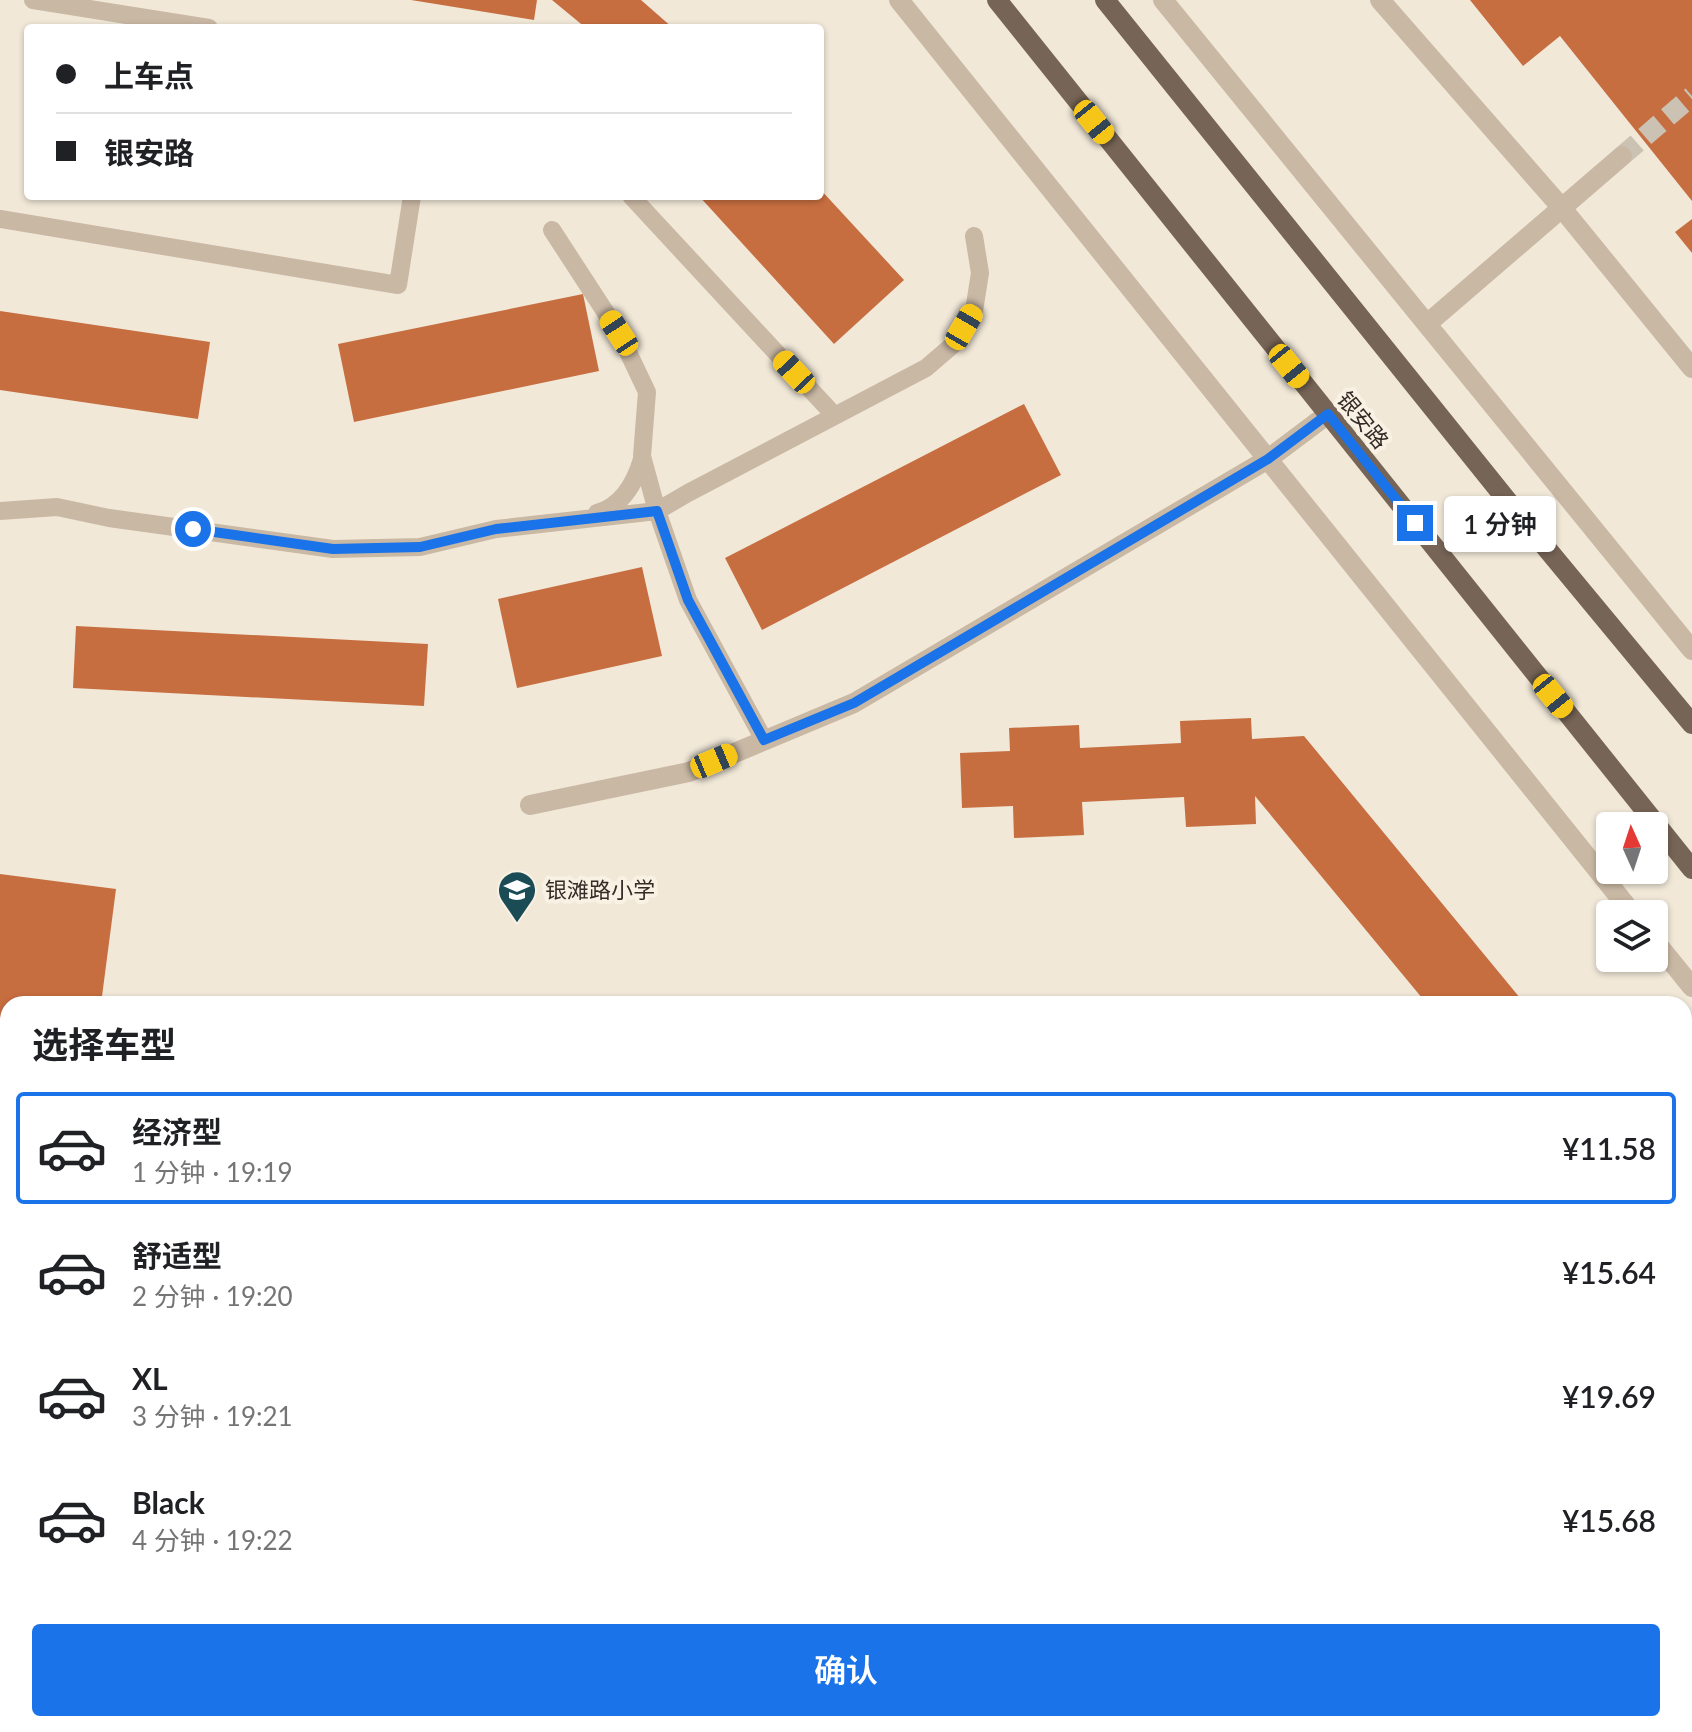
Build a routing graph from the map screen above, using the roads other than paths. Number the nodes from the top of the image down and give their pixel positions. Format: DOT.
graph roads {
  1 [pos="33,0"];
  2 [pos="899,0"];
  3 [pos="997,0"];
  4 [pos="1105,0"];
  5 [pos="1163,0"];
  6 [pos="1380,0"];
  7 [pos="184,24"];
  8 [pos="1622,156"];
  9 [pos="411,200"];
  10 [pos="635,200"];
  11 [pos="1561,207"];
  12 [pos="0,219"];
  13 [pos="552,230"];
  14 [pos="974,236"];
  15 [pos="1427,324"];
  16 [pos="1692,368"];
  17 [pos="1328,414"];
  18 [pos="835,416"];
  19 [pos="642,456"];
  20 [pos="1268,459"];
  21 [pos="0,511"];
  22 [pos="657,511"];
  23 [pos="583,517"];
  24 [pos="1692,650"];
  25 [pos="1692,724"];
  26 [pos="764,740"];
  27 [pos="530,805"];
  28 [pos="1692,869"];
  29 [pos="1622,900"];
  30 [pos="1668,957"];
  31 [pos="1692,987"];
  1 -- 7 [label="lane"];
  2 -- 20 [label="street"];
  3 -- 17 [label="main road, 银安路"];
  4 -- 25 [label="main road"];
  5 -- 15 [label="street"];
  6 -- 11 [label="street"];
  8 -- 11 [label="street"];
  9 -- 12 [label="lane"];
  10 -- 18 [label="lane"];
  11 -- 15 [label="street"];
  11 -- 16 [label="street"];
  13 -- 19 [label="lane"];
  14 -- 18 [label="lane"];
  15 -- 24 [label="street"];
  17 -- 20 [label="street"];
  17 -- 28 [label="main road, 银安路"];
  18 -- 22 [label="lane"];
  19 -- 22 [label="lane"];
  19 -- 23 [label="lane"];
  20 -- 26 [label="street"];
  20 -- 29 [label="street"];
  21 -- 23 [label="lane"];
  22 -- 23 [label="lane"];
  22 -- 26 [label="lane"];
  26 -- 27 [label="street"];
  30 -- 31 [label="street"];
}
